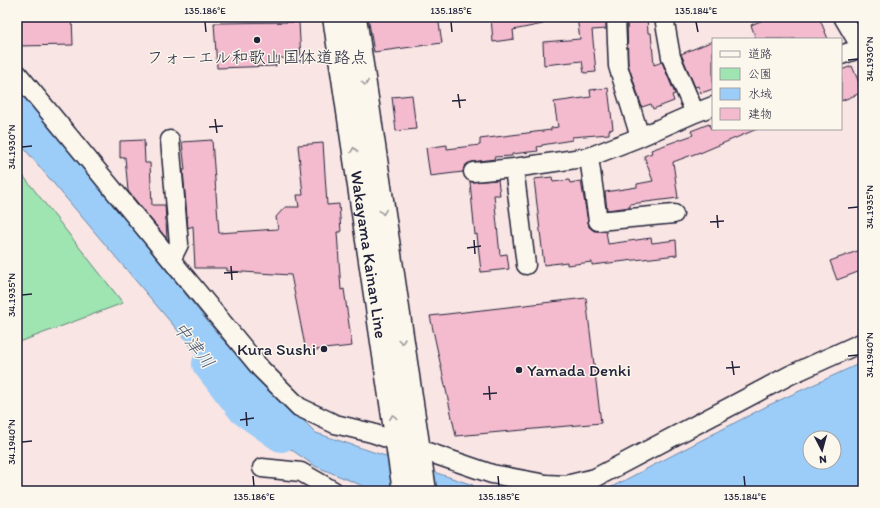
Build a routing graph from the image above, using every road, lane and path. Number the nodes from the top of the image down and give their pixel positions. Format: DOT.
graph roads {
  1 [pos="334,17"];
  2 [pos="355,17"];
  3 [pos="616,17"];
  4 [pos="664,17"];
  5 [pos="843,17"];
  6 [pos="862,49"];
  7 [pos="842,56"];
  8 [pos="17,74"];
  9 [pos="712,106"];
  10 [pos="696,113"];
  11 [pos="640,137"];
  12 [pos="170,140"];
  13 [pos="589,157"];
  14 [pos="514,168"];
  15 [pos="473,172"];
  16 [pos="674,214"];
  17 [pos="171,260"];
  18 [pos="526,265"];
  19 [pos="863,342"];
  20 [pos="408,451"];
  21 [pos="262,468"];
  22 [pos="334,491"];
  23 [pos="404,491"];
  24 [pos="425,491"];
  20 -- 1 [label="main road, Wakayama Kainan Line, one-way"];
  2 -- 20 [label="main road, Wakayama Kainan Line, one-way"];
  3 -- 11 [label="street"];
  4 -- 10 [label="street"];
  5 -- 6 [label="street"];
  6 -- 7 [label="street"];
  8 -- 17 [label="street"];
  9 -- 10 [label="street"];
  10 -- 11 [label="street"];
  11 -- 13 [label="street"];
  12 -- 17 [label="street"];
  13 -- 14 [label="street"];
  13 -- 16 [label="street"];
  14 -- 15 [label="street"];
  14 -- 18 [label="street"];
  17 -- 20 [label="street"];
  19 -- 20 [label="street"];
  20 -- 23 [label="main road, Wakayama Kainan Line"];
  20 -- 24 [label="main road, Wakayama Kainan Line"];
  21 -- 22 [label="street"];
}
